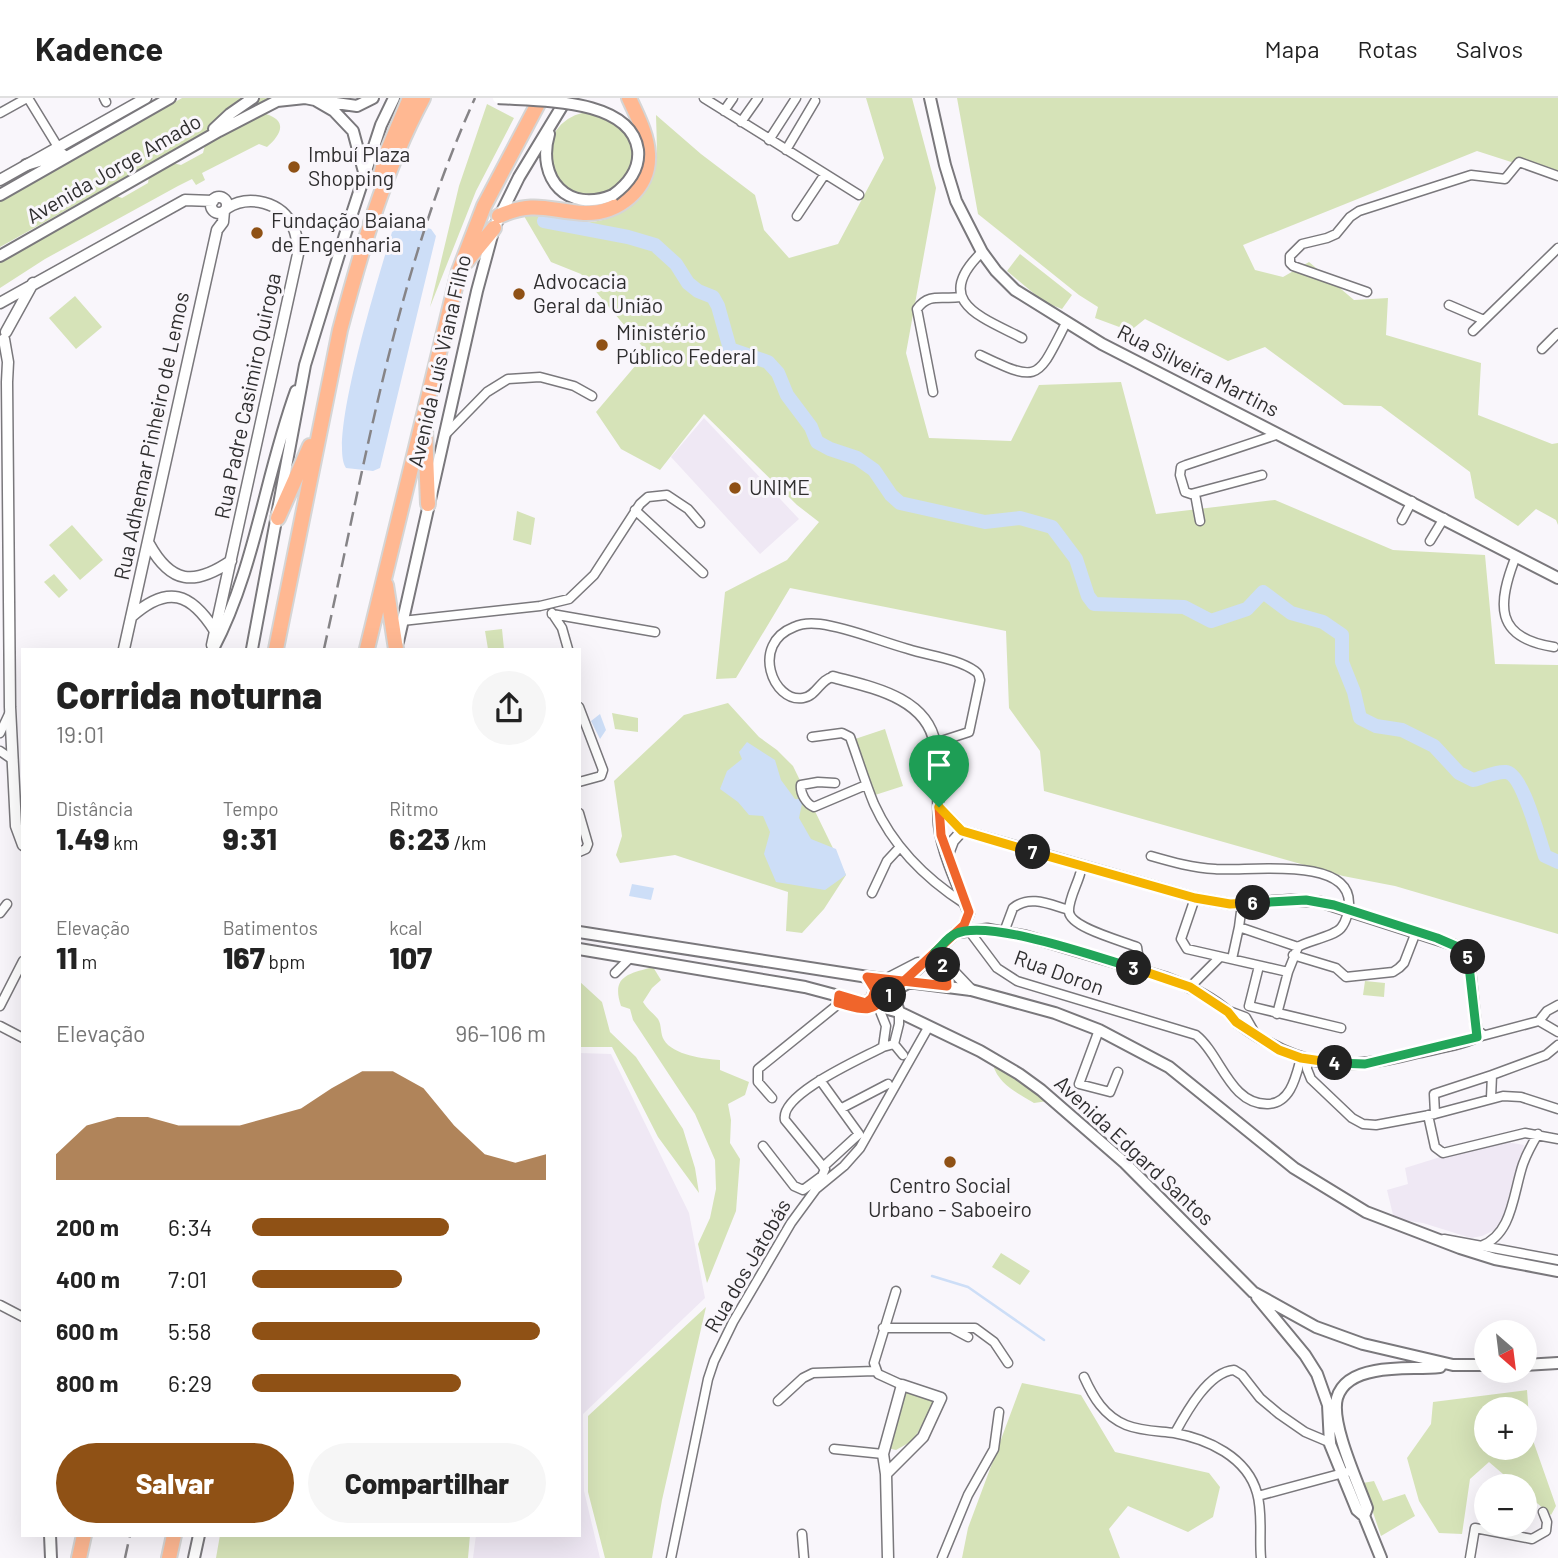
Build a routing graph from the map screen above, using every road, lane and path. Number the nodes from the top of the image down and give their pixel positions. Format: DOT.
graph roads {
  1 [pos="27,98"];
  2 [pos="146,98"];
  3 [pos="170,98"];
  4 [pos="253,98"];
  5 [pos="373,98"];
  6 [pos="394,98"];
  7 [pos="410,98"];
  8 [pos="423,98"];
  9 [pos="498,98"];
  10 [pos="541,98"];
  11 [pos="568,98"];
  12 [pos="629,98"];
  13 [pos="704,98"];
  14 [pos="733,98"];
  15 [pos="758,98"];
  16 [pos="796,98"];
  17 [pos="930,98"];
  18 [pos="315,100"];
  19 [pos="815,101"];
  20 [pos="724,111"];
  21 [pos="0,113"];
  22 [pos="553,121"];
  23 [pos="741,122"];
  24 [pos="769,140"];
  25 [pos="202,141"];
  26 [pos="58,147"];
  27 [pos="81,149"];
  28 [pos="786,150"];
  29 [pos="26,165"];
  30 [pos="825,174"];
  31 [pos="365,175"];
  32 [pos="1558,176"];
  33 [pos="0,180"];
  34 [pos="383,190"];
  35 [pos="0,195"];
  36 [pos="859,195"];
  37 [pos="219,208"];
  38 [pos="797,216"];
  39 [pos="497,222"];
  40 [pos="1558,248"];
  41 [pos="982,252"];
  42 [pos="0,256"];
  43 [pos="459,271"];
  44 [pos="33,282"];
  45 [pos="1367,292"];
  46 [pos="960,297"];
  47 [pos="0,303"];
  48 [pos="1450,305"];
  49 [pos="0,320"];
  50 [pos="1484,320"];
  51 [pos="1066,323"];
  52 [pos="1472,331"];
  53 [pos="1558,334"];
  54 [pos="3,338"];
  55 [pos="1022,338"];
  56 [pos="1542,349"];
  57 [pos="980,355"];
  58 [pos="305,365"];
  59 [pos="0,366"];
  60 [pos="7,382"];
  61 [pos="933,392"];
  62 [pos="592,396"];
  63 [pos="424,412"];
  64 [pos="323,415"];
  65 [pos="1280,434"];
  66 [pos="443,437"];
  67 [pos="1262,475"];
  68 [pos="1195,494"];
  69 [pos="1412,501"];
  70 [pos="428,504"];
  71 [pos="635,510"];
  72 [pos="278,518"];
  73 [pos="1444,518"];
  74 [pos="1402,520"];
  75 [pos="1200,521"];
  76 [pos="700,523"];
  77 [pos="1430,541"];
  78 [pos="149,544"];
  79 [pos="1517,556"];
  80 [pos="231,561"];
  81 [pos="703,573"];
  82 [pos="384,575"];
  83 [pos="1558,578"];
  84 [pos="540,606"];
  85 [pos="552,614"];
  86 [pos="131,617"];
  87 [pos="402,621"];
  88 [pos="215,631"];
  89 [pos="655,632"];
  90 [pos="124,648"];
  91 [pos="212,648"];
  92 [pos="213,648"];
  93 [pos="252,648"];
  94 [pos="276,648"];
  95 [pos="367,648"];
  96 [pos="396,648"];
  97 [pos="396,648"];
  98 [pos="568,648"];
  99 [pos="1554,648"];
  100 [pos="832,677"];
  101 [pos="10,707"];
  102 [pos="581,712"];
  103 [pos="0,733"];
  104 [pos="812,737"];
  105 [pos="935,743"];
  106 [pos="0,751"];
  107 [pos="13,760"];
  108 [pos="581,781"];
  109 [pos="835,783"];
  110 [pos="866,785"];
  111 [pos="939,807"];
  112 [pos="581,821"];
  113 [pos="962,831"];
  114 [pos="21,840"];
  115 [pos="900,847"];
  116 [pos="581,851"];
  117 [pos="947,855"];
  118 [pos="1151,856"];
  119 [pos="1080,874"];
  120 [pos="872,893"];
  121 [pos="1195,898"];
  122 [pos="7,904"];
  123 [pos="1242,904"];
  124 [pos="967,908"];
  125 [pos="1069,910"];
  126 [pos="1349,910"];
  127 [pos="0,913"];
  128 [pos="1240,927"];
  129 [pos="987,929"];
  130 [pos="581,932"];
  131 [pos="970,932"];
  132 [pos="1004,932"];
  133 [pos="1416,932"];
  134 [pos="955,933"];
  135 [pos="581,950"];
  136 [pos="1295,951"];
  137 [pos="935,952"];
  138 [pos="1220,957"];
  139 [pos="630,958"];
  140 [pos="1231,959"];
  141 [pos="21,965"];
  142 [pos="1259,966"];
  143 [pos="1134,968"];
  144 [pos="1288,972"];
  145 [pos="615,973"];
  146 [pos="867,977"];
  147 [pos="889,978"];
  148 [pos="908,981"];
  149 [pos="947,986"];
  150 [pos="1190,987"];
  151 [pos="971,990"];
  152 [pos="839,999"];
  153 [pos="866,1003"];
  154 [pos="1558,1005"];
  155 [pos="0,1006"];
  156 [pos="878,1006"];
  157 [pos="1249,1006"];
  158 [pos="899,1012"];
  159 [pos="1228,1012"];
  160 [pos="1277,1014"];
  161 [pos="1245,1018"];
  162 [pos="1539,1021"];
  163 [pos="0,1026"];
  164 [pos="929,1026"];
  165 [pos="1341,1028"];
  166 [pos="1098,1032"];
  167 [pos="1558,1032"];
  168 [pos="1254,1033"];
  169 [pos="21,1037"];
  170 [pos="1479,1037"];
  171 [pos="894,1044"];
  172 [pos="1558,1045"];
  173 [pos="883,1047"];
  174 [pos="903,1055"];
  175 [pos="1304,1059"];
  176 [pos="1118,1072"];
  177 [pos="1296,1074"];
  178 [pos="1492,1075"];
  179 [pos="1311,1079"];
  180 [pos="820,1080"];
  181 [pos="888,1084"];
  182 [pos="772,1098"];
  183 [pos="1491,1098"];
  184 [pos="842,1108"];
  185 [pos="1558,1110"];
  186 [pos="1432,1115"];
  187 [pos="1538,1134"];
  188 [pos="1558,1139"];
  189 [pos="763,1146"];
  190 [pos="823,1167"];
  191 [pos="1432,1237"];
  192 [pos="1481,1246"];
  193 [pos="1558,1260"];
  194 [pos="1558,1271"];
  195 [pos="896,1291"];
  196 [pos="1253,1292"];
  197 [pos="0,1305"];
  198 [pos="21,1316"];
  199 [pos="951,1327"];
  200 [pos="883,1328"];
  201 [pos="968,1337"];
  202 [pos="1008,1363"];
  203 [pos="1558,1363"];
  204 [pos="1537,1364"];
  205 [pos="1453,1365"];
  206 [pos="1474,1365"];
  207 [pos="875,1371"];
  208 [pos="1084,1377"];
  209 [pos="902,1385"];
  210 [pos="778,1401"];
  211 [pos="999,1412"];
  212 [pos="1175,1433"];
  213 [pos="1342,1439"];
  214 [pos="1330,1444"];
  215 [pos="834,1449"];
  216 [pos="883,1454"];
  217 [pos="1348,1471"];
  218 [pos="886,1474"];
  219 [pos="1258,1496"];
  220 [pos="1543,1512"];
  221 [pos="802,1534"];
  222 [pos="50,1537"];
  223 [pos="84,1537"];
  224 [pos="174,1537"];
  225 [pos="199,1537"];
  226 [pos="51,1558"];
  227 [pos="79,1558"];
  228 [pos="169,1558"];
  229 [pos="194,1558"];
  230 [pos="671,1558"];
  231 [pos="804,1558"];
  232 [pos="888,1558"];
  233 [pos="942,1558"];
  234 [pos="1261,1558"];
  235 [pos="1381,1558"];
  236 [pos="1470,1558"];
  1 -- 21 [label="street"];
  1 -- 26 [label="street"];
  2 -- 26 [label="street"];
  3 -- 27 [label="main road, Avenida Jorge Amado"];
  4 -- 25 [label="main road"];
  5 -- 18 [label="main road, Avenida Jorge Amado"];
  6 -- 31 [label="main road"];
  7 -- 34 [label="highway"];
  8 -- 34 [label="highway"];
  9 -- 22 [label="main road, bridge"];
  10 -- 43 [label="highway, Avenida Luís Viana Filho"];
  11 -- 22 [label="main road, Avenida Luís Viana Filho"];
  12 -- 39 [label="highway"];
  13 -- 20 [label="street"];
  14 -- 20 [label="street"];
  15 -- 23 [label="street"];
  16 -- 24 [label="street"];
  17 -- 41 [label="main road, Rua Silveira Martins"];
  18 -- 25 [label="main road, Avenida Jorge Amado"];
  18 -- 31 [label="main road"];
  19 -- 28 [label="street"];
  20 -- 23 [label="street"];
  22 -- 39 [label="main road, Avenida Luís Viana Filho"];
  23 -- 24 [label="street"];
  24 -- 28 [label="street"];
  25 -- 42 [label="main road, Avenida Jorge Amado"];
  26 -- 29 [label="street"];
  27 -- 29 [label="main road"];
  27 -- 35 [label="main road, Avenida Jorge Amado"];
  28 -- 30 [label="street"];
  29 -- 33 [label="street"];
  30 -- 36 [label="street"];
  30 -- 38 [label="street"];
  31 -- 58 [label="main road"];
  32 -- 45 [label="street"];
  34 -- 64 [label="highway"];
  37 -- 44 [label="street, Rua Padre Casimiro Quiroga"];
  37 -- 78 [label="street, Rua Adhemar Pinheiro de Lemos"];
  37 -- 80 [label="street, Rua Padre Casimiro Quiroga"];
  39 -- 43 [label="highway"];
  39 -- 66 [label="main road, Avenida Luís Viana Filho"];
  40 -- 50 [label="street"];
  41 -- 46 [label="street"];
  41 -- 51 [label="main road, Rua Silveira Martins"];
  43 -- 63 [label="highway, Avenida Luís Viana Filho"];
  44 -- 47 [label="street, Rua Padre Casimiro Quiroga"];
  44 -- 54 [label="street"];
  46 -- 55 [label="street"];
  46 -- 61 [label="street"];
  48 -- 50 [label="street"];
  49 -- 54 [label="street"];
  50 -- 52 [label="street"];
  51 -- 57 [label="street"];
  51 -- 65 [label="main road, Rua Silveira Martins"];
  53 -- 56 [label="street"];
  54 -- 60 [label="street"];
  58 -- 72 [label="main road"];
  58 -- 92 [label="main road"];
  59 -- 60 [label="street"];
  60 -- 101 [label="street"];
  62 -- 66 [label="street"];
  63 -- 70 [label="highway"];
  63 -- 82 [label="highway, Avenida Luís Viana Filho"];
  64 -- 72 [label="highway"];
  64 -- 94 [label="highway"];
  65 -- 68 [label="street"];
  65 -- 69 [label="main road, Rua Silveira Martins"];
  66 -- 70 [label="main road, Avenida Luís Viana Filho"];
  67 -- 68 [label="street"];
  68 -- 75 [label="street"];
  69 -- 73 [label="main road, Rua Silveira Martins"];
  69 -- 74 [label="street"];
  70 -- 87 [label="main road, Avenida Luís Viana Filho"];
  71 -- 76 [label="street"];
  71 -- 81 [label="street"];
  71 -- 84 [label="street"];
  72 -- 93 [label="main road"];
  73 -- 77 [label="street"];
  73 -- 79 [label="main road, Rua Silveira Martins"];
  78 -- 80 [label="street"];
  78 -- 86 [label="street, Rua Adhemar Pinheiro de Lemos"];
  79 -- 83 [label="main road, Rua Silveira Martins"];
  79 -- 99 [label="street"];
  80 -- 88 [label="street, Rua Padre Casimiro Quiroga"];
  82 -- 95 [label="highway, Avenida Luís Viana Filho"];
  82 -- 96 [label="highway"];
  84 -- 85 [label="street"];
  84 -- 87 [label="street"];
  85 -- 89 [label="street"];
  85 -- 98 [label="street"];
  86 -- 88 [label="street"];
  86 -- 90 [label="street, Rua Adhemar Pinheiro de Lemos"];
  87 -- 97 [label="main road, Avenida Luís Viana Filho"];
  88 -- 91 [label="street, Rua Padre Casimiro Quiroga"];
  100 -- 105 [label="street"];
  100 -- 105 [label="street"];
  101 -- 103 [label="street"];
  101 -- 107 [label="street"];
  102 -- 108 [label="street"];
  104 -- 110 [label="street"];
  105 -- 111 [label="street"];
  106 -- 107 [label="street"];
  107 -- 114 [label="street"];
  109 -- 110 [label="street"];
  110 -- 115 [label="street"];
  111 -- 113 [label="street"];
  111 -- 117 [label="street"];
  112 -- 116 [label="street"];
  113 -- 117 [label="street"];
  113 -- 121 [label="street"];
  115 -- 120 [label="street"];
  115 -- 124 [label="street"];
  117 -- 124 [label="street"];
  118 -- 126 [label="street"];
  119 -- 125 [label="street"];
  121 -- 123 [label="street"];
  121 -- 138 [label="street"];
  122 -- 127 [label="street"];
  123 -- 126 [label="street"];
  123 -- 128 [label="street"];
  124 -- 129 [label="street"];
  124 -- 134 [label="street"];
  125 -- 132 [label="street"];
  125 -- 143 [label="street"];
  126 -- 133 [label="street"];
  126 -- 136 [label="street"];
  128 -- 136 [label="street"];
  128 -- 140 [label="street"];
  129 -- 131 [label="street"];
  129 -- 132 [label="street"];
  130 -- 146 [label="main road"];
  131 -- 134 [label="street"];
  131 -- 177 [label="street, Rua Doron"];
  132 -- 143 [label="street"];
  133 -- 136 [label="street"];
  133 -- 170 [label="street"];
  134 -- 137 [label="street"];
  135 -- 139 [label="main road, Avenida Edgard Santos"];
  136 -- 144 [label="street"];
  137 -- 147 [label="street"];
  137 -- 148 [label="street"];
  137 -- 149 [label="street"];
  137 -- 151 [label="street"];
  138 -- 140 [label="street"];
  138 -- 150 [label="street"];
  139 -- 145 [label="street"];
  139 -- 152 [label="main road, Avenida Edgard Santos"];
  140 -- 142 [label="street"];
  141 -- 155 [label="street"];
  142 -- 144 [label="street"];
  142 -- 157 [label="street"];
  143 -- 150 [label="street"];
  144 -- 160 [label="street"];
  146 -- 147 [label="main road"];
  146 -- 153 [label="main road"];
  147 -- 148 [label="main road"];
  148 -- 149 [label="main road"];
  148 -- 156 [label="main road"];
  148 -- 158 [label="main road"];
  149 -- 151 [label="main road"];
  150 -- 159 [label="street"];
  151 -- 166 [label="main road"];
  152 -- 153 [label="main road, Avenida Edgard Santos"];
  152 -- 156 [label="street"];
  152 -- 182 [label="street"];
  153 -- 156 [label="main road, Avenida Edgard Santos"];
  154 -- 162 [label="street"];
  156 -- 158 [label="main road, Avenida Edgard Santos"];
  156 -- 173 [label="street"];
  157 -- 160 [label="street"];
  157 -- 161 [label="street"];
  158 -- 164 [label="main road, Avenida Edgard Santos"];
  158 -- 171 [label="street"];
  159 -- 161 [label="street"];
  159 -- 168 [label="street"];
  160 -- 165 [label="street"];
  161 -- 168 [label="street"];
  162 -- 167 [label="street"];
  162 -- 170 [label="street"];
  163 -- 169 [label="street"];
  164 -- 196 [label="main road, Avenida Edgard Santos"];
  164 -- 230 [label="street, Rua dos Jatobás"];
  166 -- 176 [label="street"];
  166 -- 191 [label="main road"];
  168 -- 175 [label="street"];
  170 -- 175 [label="street"];
  171 -- 173 [label="street"];
  171 -- 174 [label="street"];
  172 -- 178 [label="street"];
  173 -- 180 [label="street"];
  175 -- 177 [label="street, Rua Doron"];
  175 -- 179 [label="street"];
  177 -- 179 [label="street"];
  178 -- 183 [label="street"];
  178 -- 186 [label="street"];
  179 -- 186 [label="street"];
  180 -- 184 [label="street"];
  180 -- 190 [label="street"];
  181 -- 184 [label="street"];
  183 -- 185 [label="street"];
  183 -- 186 [label="street"];
  184 -- 190 [label="street"];
  186 -- 187 [label="street"];
  187 -- 188 [label="street"];
  187 -- 192 [label="street"];
  189 -- 190 [label="street"];
  191 -- 192 [label="street"];
  191 -- 194 [label="main road"];
  192 -- 193 [label="street"];
  195 -- 200 [label="street"];
  196 -- 205 [label="main road, Avenida Edgard Santos"];
  196 -- 214 [label="main road"];
  197 -- 198 [label="street"];
  199 -- 200 [label="street"];
  199 -- 201 [label="street"];
  199 -- 202 [label="street"];
  200 -- 207 [label="street"];
  203 -- 204 [label="main road"];
  205 -- 206 [label="main road, Avenida Edgard Santos"];
  205 -- 213 [label="main road"];
  207 -- 209 [label="street"];
  207 -- 210 [label="street"];
  208 -- 212 [label="street"];
  209 -- 216 [label="street"];
  209 -- 218 [label="street"];
  211 -- 233 [label="street"];
  212 -- 214 [label="street"];
  212 -- 219 [label="street"];
  213 -- 214 [label="street"];
  213 -- 217 [label="main road"];
  214 -- 217 [label="main road"];
  215 -- 216 [label="street"];
  216 -- 218 [label="street"];
  217 -- 219 [label="street"];
  217 -- 235 [label="main road"];
  218 -- 232 [label="street"];
  219 -- 234 [label="street"];
  220 -- 236 [label="street"];
  221 -- 231 [label="street"];
  222 -- 226 [label="main road"];
  223 -- 227 [label="highway"];
  224 -- 228 [label="highway"];
  225 -- 229 [label="main road"];
}
